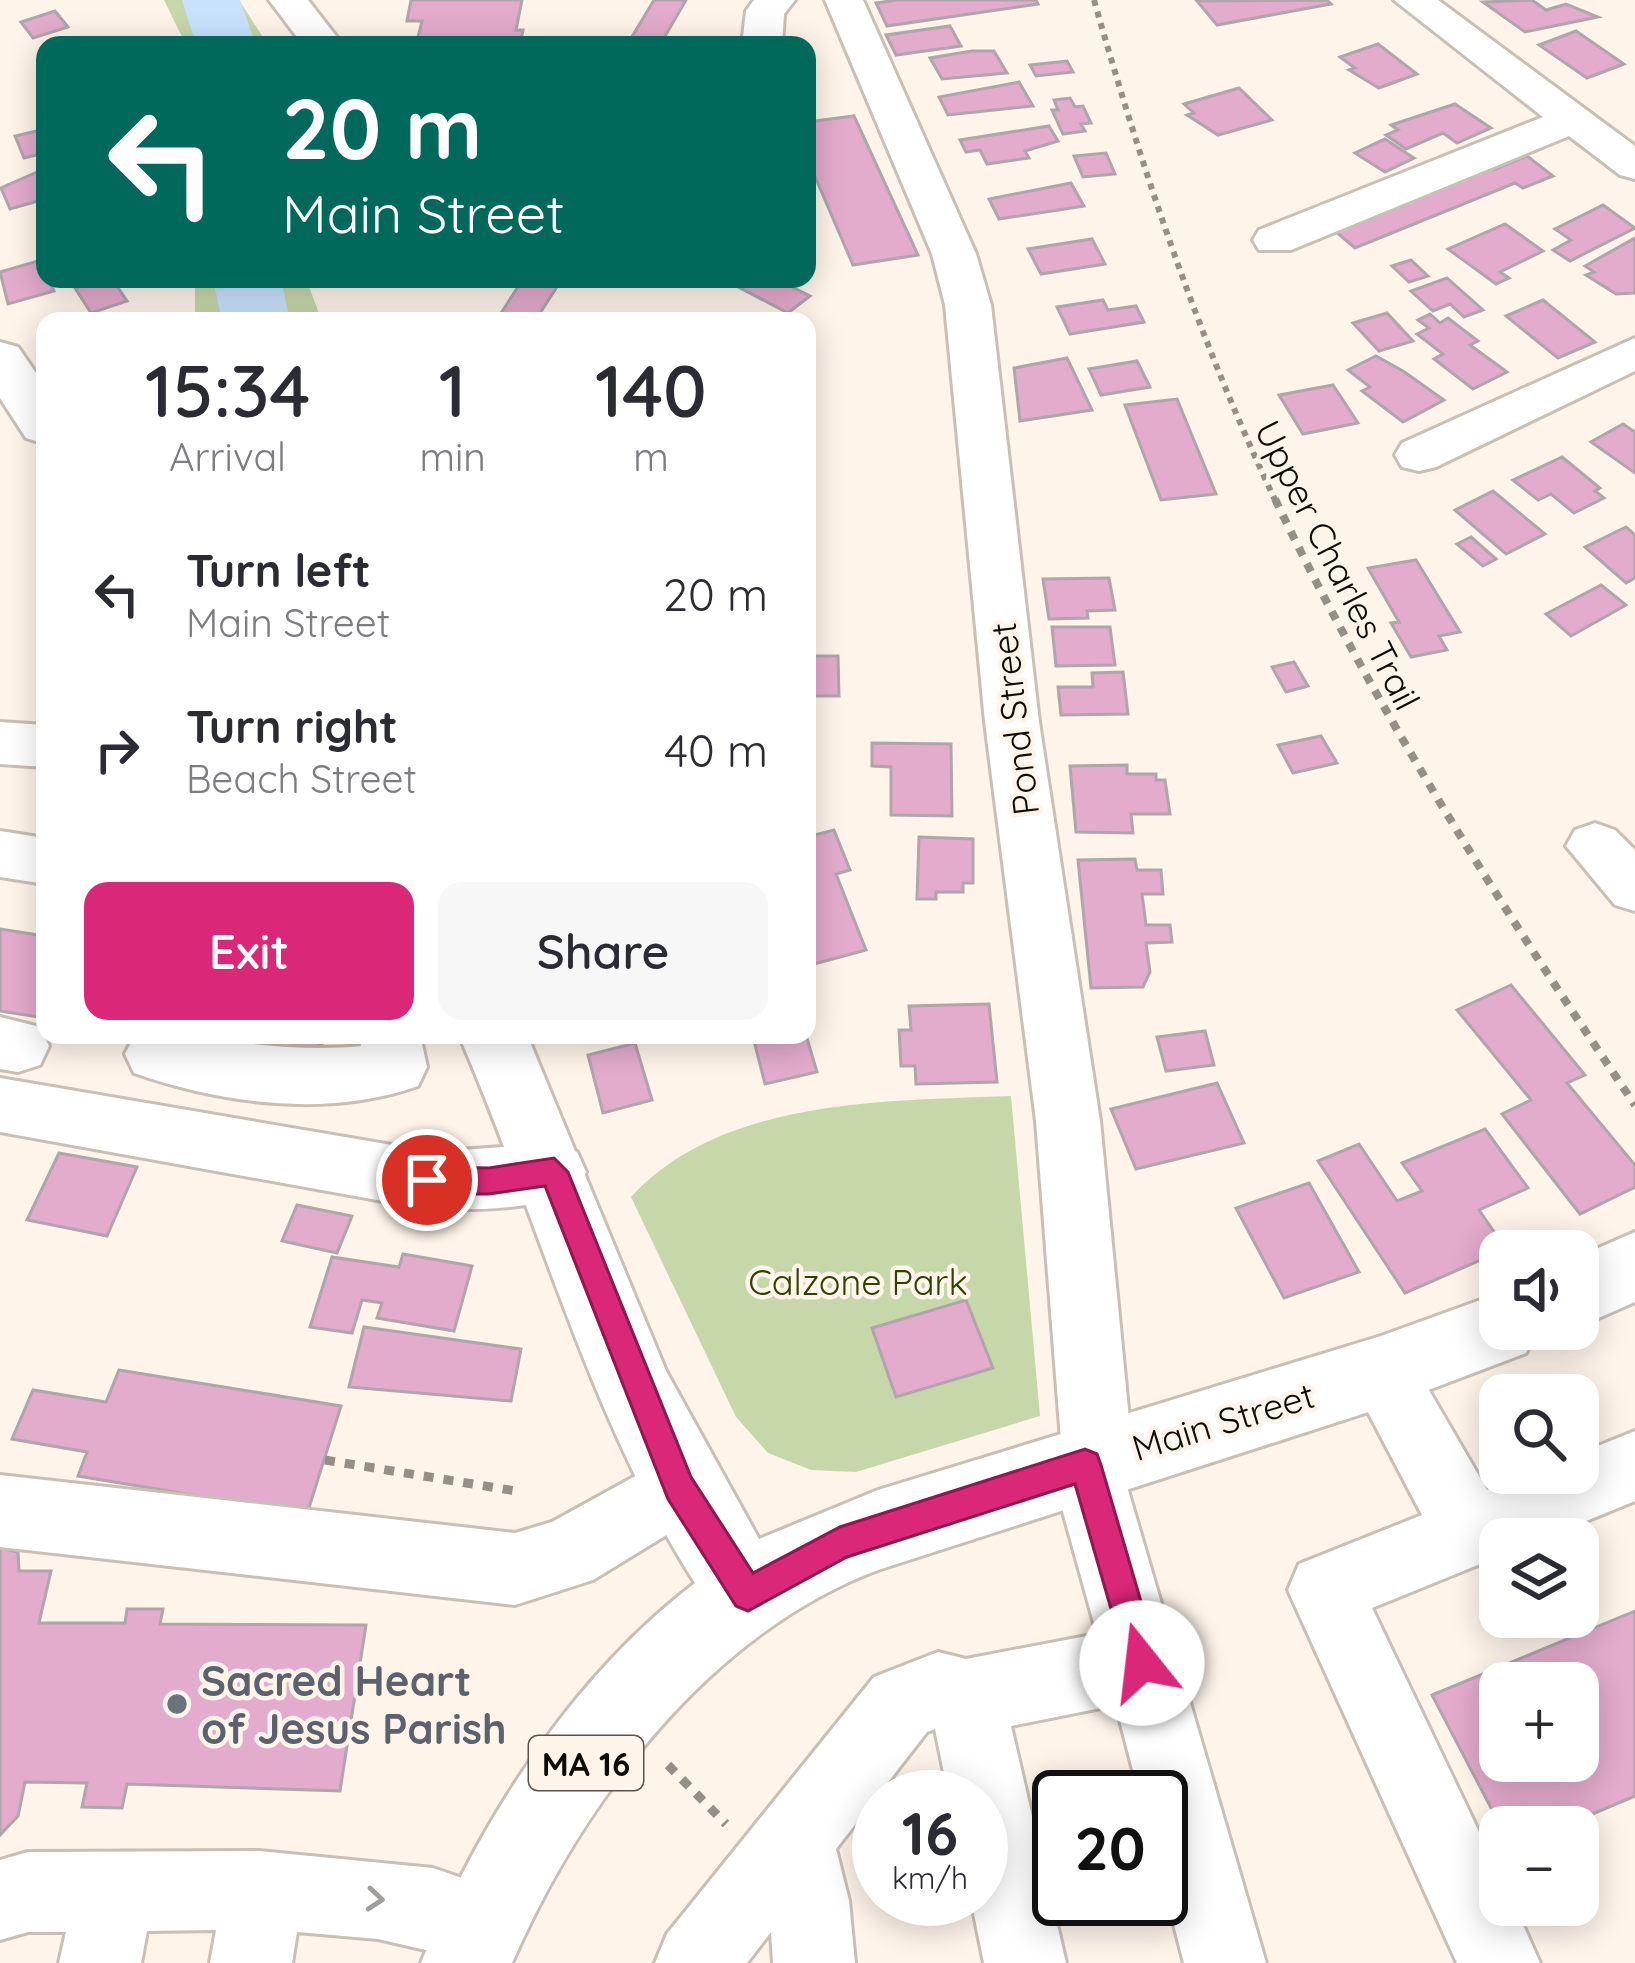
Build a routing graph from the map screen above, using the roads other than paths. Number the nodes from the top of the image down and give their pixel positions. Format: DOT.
graph roads {
  1 [pos="288,0"];
  2 [pos="776,0"];
  3 [pos="844,0"];
  4 [pos="1412,0"];
  5 [pos="315,36"];
  6 [pos="763,36"];
  7 [pos="1572,120"];
  8 [pos="1635,166"];
  9 [pos="1275,240"];
  10 [pos="1635,353"];
  11 [pos="0,359"];
  12 [pos="36,413"];
  13 [pos="1419,455"];
  14 [pos="0,743"];
  15 [pos="36,745"];
  16 [pos="1595,846"];
  17 [pos="0,854"];
  18 [pos="36,860"];
  19 [pos="1635,888"];
  20 [pos="158,1044"];
  21 [pos="391,1044"];
  22 [pos="498,1044"];
  23 [pos="6,1065"];
  24 [pos="116,1126"];
  25 [pos="554,1172"];
  26 [pos="1479,1336"];
  27 [pos="1381,1372"];
  28 [pos="1092,1463"];
  29 [pos="1635,1466"];
  30 [pos="679,1487"];
  31 [pos="0,1511"];
  32 [pos="1471,1532"];
  33 [pos="748,1594"];
  34 [pos="1142,1663"];
  35 [pos="966,1697"];
  36 [pos="782,1854"];
  37 [pos="0,1900"];
  38 [pos="108,1928"];
  39 [pos="257,1929"];
  40 [pos="475,1943"];
  41 [pos="696,1963"];
  42 [pos="814,1963"];
  43 [pos="1025,1963"];
  44 [pos="1225,1963"];
  45 [pos="1499,1963"];
  1 -- 5 [label="street"];
  2 -- 6 [label="street"];
  3 -- 28 [label="street, Pond Street"];
  4 -- 7 [label="street"];
  7 -- 8 [label="street"];
  7 -- 9 [label="street"];
  10 -- 13 [label="street"];
  11 -- 12 [label="main road"];
  14 -- 15 [label="street"];
  16 -- 19 [label="street"];
  17 -- 18 [label="street"];
  20 -- 21 [label="street"];
  20 -- 24 [label="street"];
  22 -- 25 [label="main road"];
  23 -- 24 [label="street"];
  24 -- 25 [label="street"];
  25 -- 30 [label="main road"];
  26 -- 27 [label="main road, Main Street / MA 16"];
  27 -- 28 [label="main road, Main Street / MA 16"];
  27 -- 32 [label="street"];
  28 -- 33 [label="main road, Main Street / MA 16"];
  28 -- 34 [label="street, Pond Street"];
  29 -- 32 [label="street"];
  30 -- 31 [label="street"];
  30 -- 33 [label="main road"];
  32 -- 45 [label="street"];
  33 -- 40 [label="main road, MA 16"];
  34 -- 35 [label="street"];
  34 -- 44 [label="street, Pond Street"];
  35 -- 36 [label="street"];
  35 -- 43 [label="street"];
  36 -- 41 [label="street"];
  36 -- 42 [label="street"];
  37 -- 38 [label="street"];
  38 -- 39 [label="street"];
  39 -- 40 [label="street, one-way"];
}
